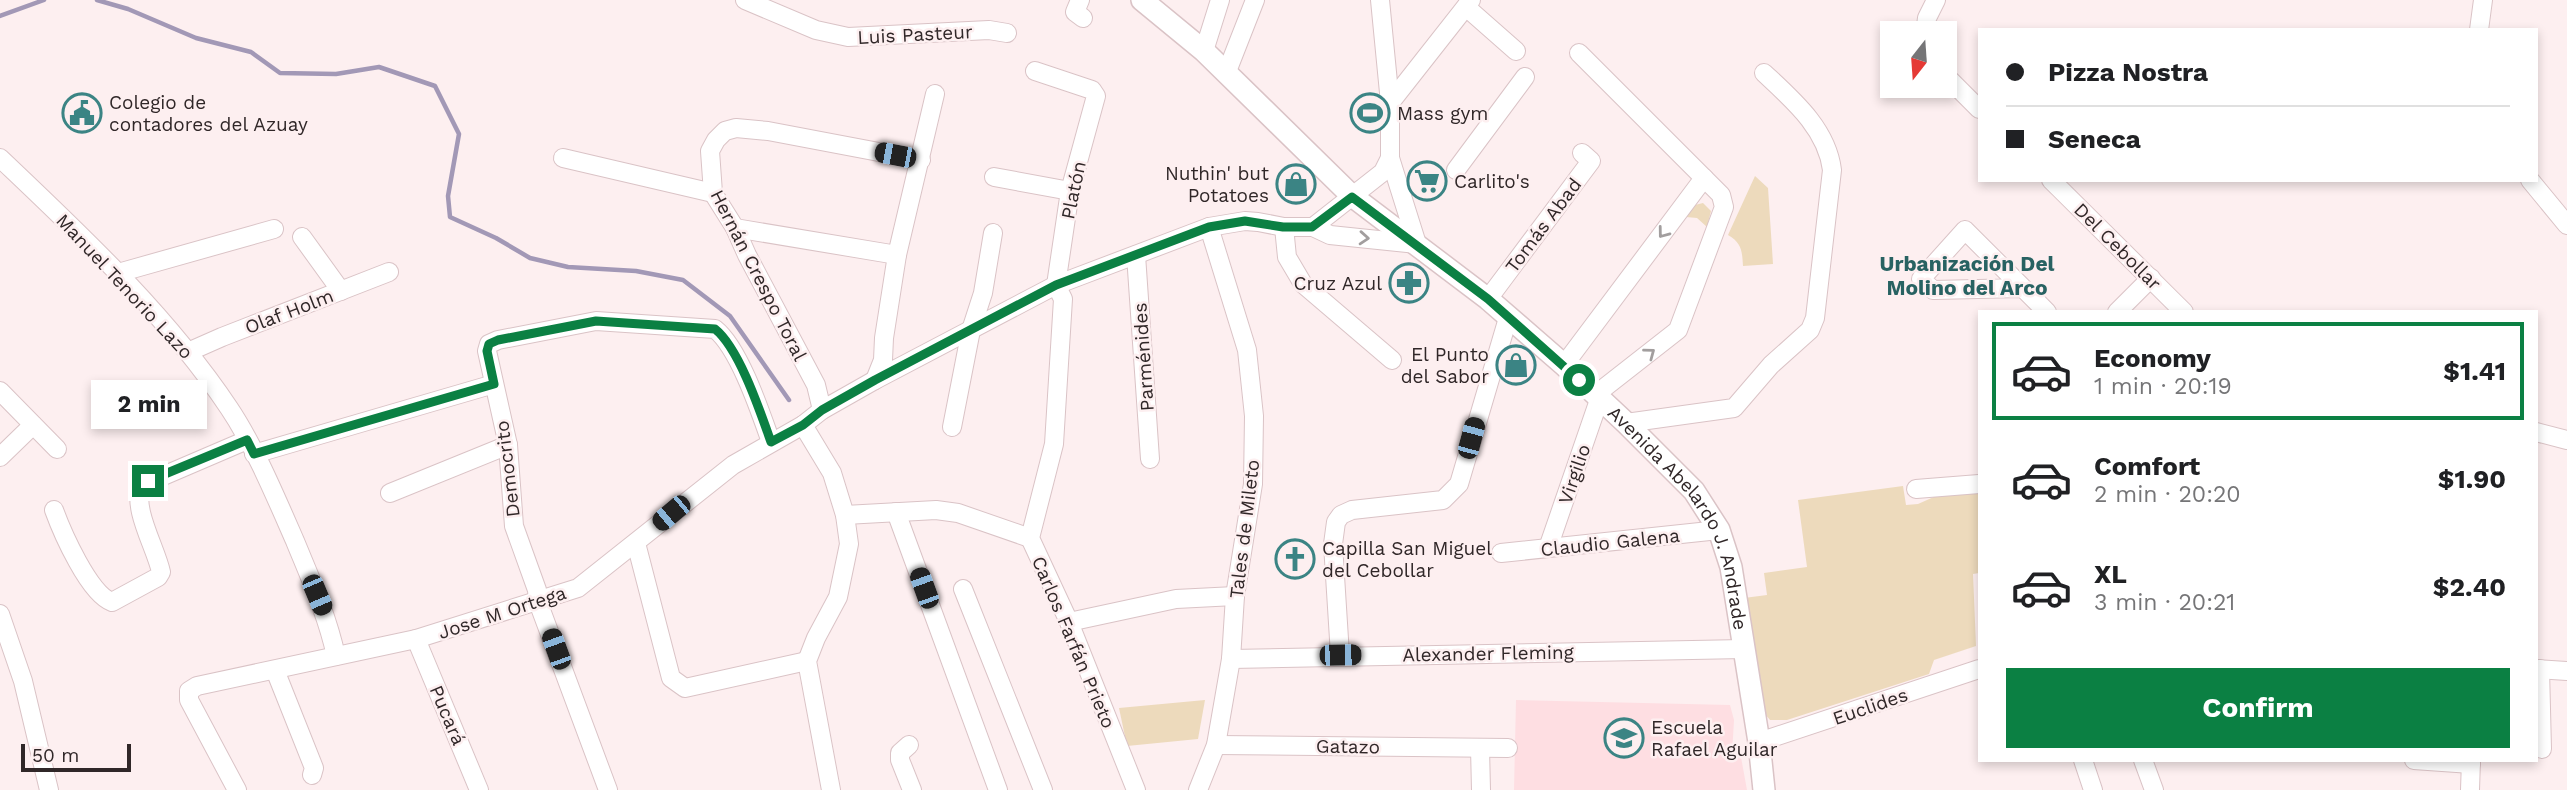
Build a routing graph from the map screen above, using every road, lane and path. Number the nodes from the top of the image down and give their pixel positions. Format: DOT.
graph roads {
  1 [pos="745,0"];
  2 [pos="1142,0"];
  3 [pos="1220,0"];
  4 [pos="1255,0"];
  5 [pos="1380,0"];
  6 [pos="1936,0"];
  7 [pos="2483,0"];
  8 [pos="1468,4"];
  9 [pos="1927,21"];
  10 [pos="2479,28"];
  11 [pos="1007,33"];
  12 [pos="1204,51"];
  13 [pos="1516,51"];
  14 [pos="1579,53"];
  15 [pos="1035,71"];
  16 [pos="1764,73"];
  17 [pos="1226,74"];
  18 [pos="1525,77"];
  19 [pos="1957,87"];
  20 [pos="935,94"];
  21 [pos="1390,103"];
  22 [pos="1978,108"];
  23 [pos="1581,153"];
  24 [pos="0,158"];
  25 [pos="563,158"];
  26 [pos="1390,158"];
  27 [pos="921,160"];
  28 [pos="1456,170"];
  29 [pos="994,177"];
  30 [pos="1704,178"];
  31 [pos="2054,182"];
  32 [pos="2532,182"];
  33 [pos="1070,191"];
  34 [pos="713,192"];
  35 [pos="1352,197"];
  36 [pos="2567,225"];
  37 [pos="1209,227"];
  38 [pos="1283,227"];
  39 [pos="1312,227"];
  40 [pos="735,228"];
  41 [pos="274,229"];
  42 [pos="993,233"];
  43 [pos="302,237"];
  44 [pos="1417,244"];
  45 [pos="897,255"];
  46 [pos="1136,255"];
  47 [pos="390,272"];
  48 [pos="118,273"];
  49 [pos="2151,278"];
  50 [pos="1056,285"];
  51 [pos="2023,288"];
  52 [pos="341,291"];
  53 [pos="1488,299"];
  54 [pos="2045,310"];
  55 [pos="2119,310"];
  56 [pos="2182,310"];
  57 [pos="1508,318"];
  58 [pos="971,330"];
  59 [pos="188,352"];
  60 [pos="1392,360"];
  61 [pos="1563,365"];
  62 [pos="875,380"];
  63 [pos="494,384"];
  64 [pos="0,390"];
  65 [pos="1597,397"];
  66 [pos="822,410"];
  67 [pos="1626,423"];
  68 [pos="33,425"];
  69 [pos="803,425"];
  70 [pos="952,427"];
  71 [pos="2538,433"];
  72 [pos="2567,440"];
  73 [pos="771,442"];
  74 [pos="508,445"];
  75 [pos="250,447"];
  76 [pos="57,449"];
  77 [pos="0,457"];
  78 [pos="1150,460"];
  79 [pos="1978,484"];
  80 [pos="1916,489"];
  81 [pos="390,493"];
  82 [pos="54,510"];
  83 [pos="896,512"];
  84 [pos="845,514"];
  85 [pos="1719,530"];
  86 [pos="1030,538"];
  87 [pos="636,543"];
  88 [pos="1548,548"];
  89 [pos="1501,553"];
  90 [pos="963,589"];
  91 [pos="1235,596"];
  92 [pos="538,602"];
  93 [pos="0,614"];
  94 [pos="1069,622"];
  95 [pos="416,639"];
  96 [pos="1744,649"];
  97 [pos="1340,655"];
  98 [pos="336,656"];
  99 [pos="1231,659"];
  100 [pos="807,661"];
  101 [pos="1978,669"];
  102 [pos="2538,669"];
  103 [pos="275,670"];
  104 [pos="2567,671"];
  105 [pos="1759,742"];
  106 [pos="909,745"];
  107 [pos="1216,745"];
  108 [pos="1480,748"];
  109 [pos="1508,748"];
  110 [pos="2542,749"];
  111 [pos="2084,762"];
  112 [pos="2144,762"];
  113 [pos="2471,762"];
  114 [pos="312,775"];
  115 [pos="477,789"];
  116 [pos="49,790"];
  117 [pos="237,790"];
  118 [pos="608,790"];
  119 [pos="831,790"];
  120 [pos="912,790"];
  121 [pos="998,790"];
  122 [pos="1043,790"];
  123 [pos="1136,790"];
  124 [pos="1198,790"];
  125 [pos="1481,790"];
  126 [pos="1764,790"];
  127 [pos="2092,790"];
  128 [pos="2154,790"];
  129 [pos="2470,790"];
  1 -- 11 [label="street, Luis Pasteur"];
  2 -- 12 [label="street, Avenida Abelardo J. Andrade"];
  3 -- 12 [label="street"];
  4 -- 17 [label="street"];
  5 -- 21 [label="street"];
  6 -- 9 [label="street"];
  7 -- 10 [label="street"];
  8 -- 13 [label="street"];
  8 -- 21 [label="street"];
  12 -- 17 [label="street, Avenida Abelardo J. Andrade"];
  14 -- 30 [label="street"];
  15 -- 33 [label="street, Platón"];
  16 -- 67 [label="street"];
  17 -- 35 [label="street, Avenida Abelardo J. Andrade"];
  18 -- 28 [label="street"];
  19 -- 22 [label="street"];
  20 -- 27 [label="street"];
  21 -- 26 [label="street"];
  23 -- 53 [label="street, Tomás Abad"];
  24 -- 48 [label="street, Manuel Tenorio Lazo"];
  25 -- 34 [label="street"];
  26 -- 35 [label="street"];
  26 -- 44 [label="street"];
  27 -- 34 [label="street, Hernán Crespo Toral"];
  27 -- 45 [label="street"];
  29 -- 33 [label="street"];
  30 -- 61 [label="street, one-way"];
  65 -- 30 [label="street, one-way"];
  31 -- 49 [label="street, Del Cebollar"];
  32 -- 36 [label="street"];
  33 -- 50 [label="street, Platón"];
  34 -- 40 [label="street, Hernán Crespo Toral"];
  35 -- 39 [label="street"];
  35 -- 44 [label="street, Avenida Abelardo J. Andrade"];
  37 -- 38 [label="street, Jose M Ortega"];
  37 -- 46 [label="street, Jose M Ortega"];
  37 -- 91 [label="street, Tales de Mileto"];
  38 -- 39 [label="street, Jose M Ortega"];
  38 -- 60 [label="street"];
  39 -- 44 [label="street, Jose M Ortega, one-way"];
  40 -- 45 [label="street"];
  40 -- 66 [label="street, Hernán Crespo Toral"];
  41 -- 48 [label="street"];
  42 -- 58 [label="street"];
  43 -- 52 [label="street"];
  44 -- 53 [label="street, Avenida Abelardo J. Andrade"];
  45 -- 62 [label="street"];
  46 -- 50 [label="street, Jose M Ortega"];
  46 -- 78 [label="street, Parménides"];
  47 -- 52 [label="street, Olaf Holm"];
  48 -- 59 [label="street, Manuel Tenorio Lazo"];
  49 -- 55 [label="street"];
  49 -- 56 [label="street, Del Cebollar"];
  50 -- 58 [label="street, Jose M Ortega"];
  50 -- 86 [label="street, Carlos Farfán Prieto"];
  51 -- 51 [label="street"];
  51 -- 54 [label="street"];
  52 -- 59 [label="street, Olaf Holm"];
  53 -- 57 [label="street, Avenida Abelardo J. Andrade"];
  57 -- 61 [label="street, Avenida Abelardo J. Andrade"];
  57 -- 97 [label="street"];
  58 -- 62 [label="street, Jose M Ortega"];
  58 -- 70 [label="street"];
  59 -- 75 [label="street, Manuel Tenorio Lazo"];
  61 -- 65 [label="street, Avenida Abelardo J. Andrade"];
  62 -- 66 [label="street, Jose M Ortega"];
  63 -- 73 [label="street, Democrito"];
  63 -- 74 [label="street, Democrito"];
  63 -- 75 [label="street"];
  64 -- 68 [label="street"];
  65 -- 67 [label="street, Avenida Abelardo J. Andrade"];
  65 -- 88 [label="street, Virgilio"];
  66 -- 69 [label="street, Jose M Ortega"];
  67 -- 85 [label="street, Avenida Abelardo J. Andrade"];
  68 -- 76 [label="street"];
  68 -- 77 [label="street"];
  69 -- 73 [label="street, Jose M Ortega"];
  69 -- 84 [label="street"];
  71 -- 72 [label="street"];
  73 -- 87 [label="street, Jose M Ortega"];
  74 -- 81 [label="street"];
  74 -- 92 [label="street, Democrito"];
  75 -- 82 [label="street"];
  75 -- 98 [label="street, Manuel Tenorio Lazo"];
  79 -- 80 [label="street"];
  83 -- 84 [label="street"];
  83 -- 86 [label="street"];
  83 -- 121 [label="street"];
  84 -- 100 [label="street"];
  85 -- 88 [label="street, Claudio Galena"];
  85 -- 96 [label="street, Avenida Abelardo J. Andrade"];
  86 -- 94 [label="street, Carlos Farfán Prieto"];
  87 -- 92 [label="street, Jose M Ortega"];
  87 -- 100 [label="street"];
  88 -- 89 [label="street, Claudio Galena"];
  90 -- 122 [label="street"];
  91 -- 94 [label="street"];
  91 -- 99 [label="street, Tales de Mileto"];
  92 -- 95 [label="street, Jose M Ortega"];
  92 -- 118 [label="street, Democrito"];
  93 -- 116 [label="street"];
  94 -- 123 [label="street, Carlos Farfán Prieto"];
  95 -- 98 [label="street, Jose M Ortega"];
  95 -- 115 [label="street, Pucará"];
  96 -- 97 [label="street, Alexander Fleming"];
  96 -- 105 [label="street, Avenida Abelardo J. Andrade"];
  97 -- 99 [label="street, Alexander Fleming"];
  98 -- 103 [label="street, Jose M Ortega"];
  99 -- 107 [label="street, Tales de Mileto"];
  100 -- 119 [label="street"];
  101 -- 105 [label="street, Euclides"];
  102 -- 104 [label="street"];
  102 -- 110 [label="street"];
  103 -- 114 [label="street"];
  103 -- 117 [label="street, Jose M Ortega"];
  105 -- 126 [label="street, Avenida Abelardo J. Andrade"];
  106 -- 120 [label="street"];
  107 -- 108 [label="street, Gatazo"];
  107 -- 124 [label="street, Tales de Mileto"];
  108 -- 109 [label="street, Gatazo"];
  108 -- 125 [label="street"];
  111 -- 127 [label="street"];
  112 -- 128 [label="street"];
  113 -- 129 [label="street"];
}
